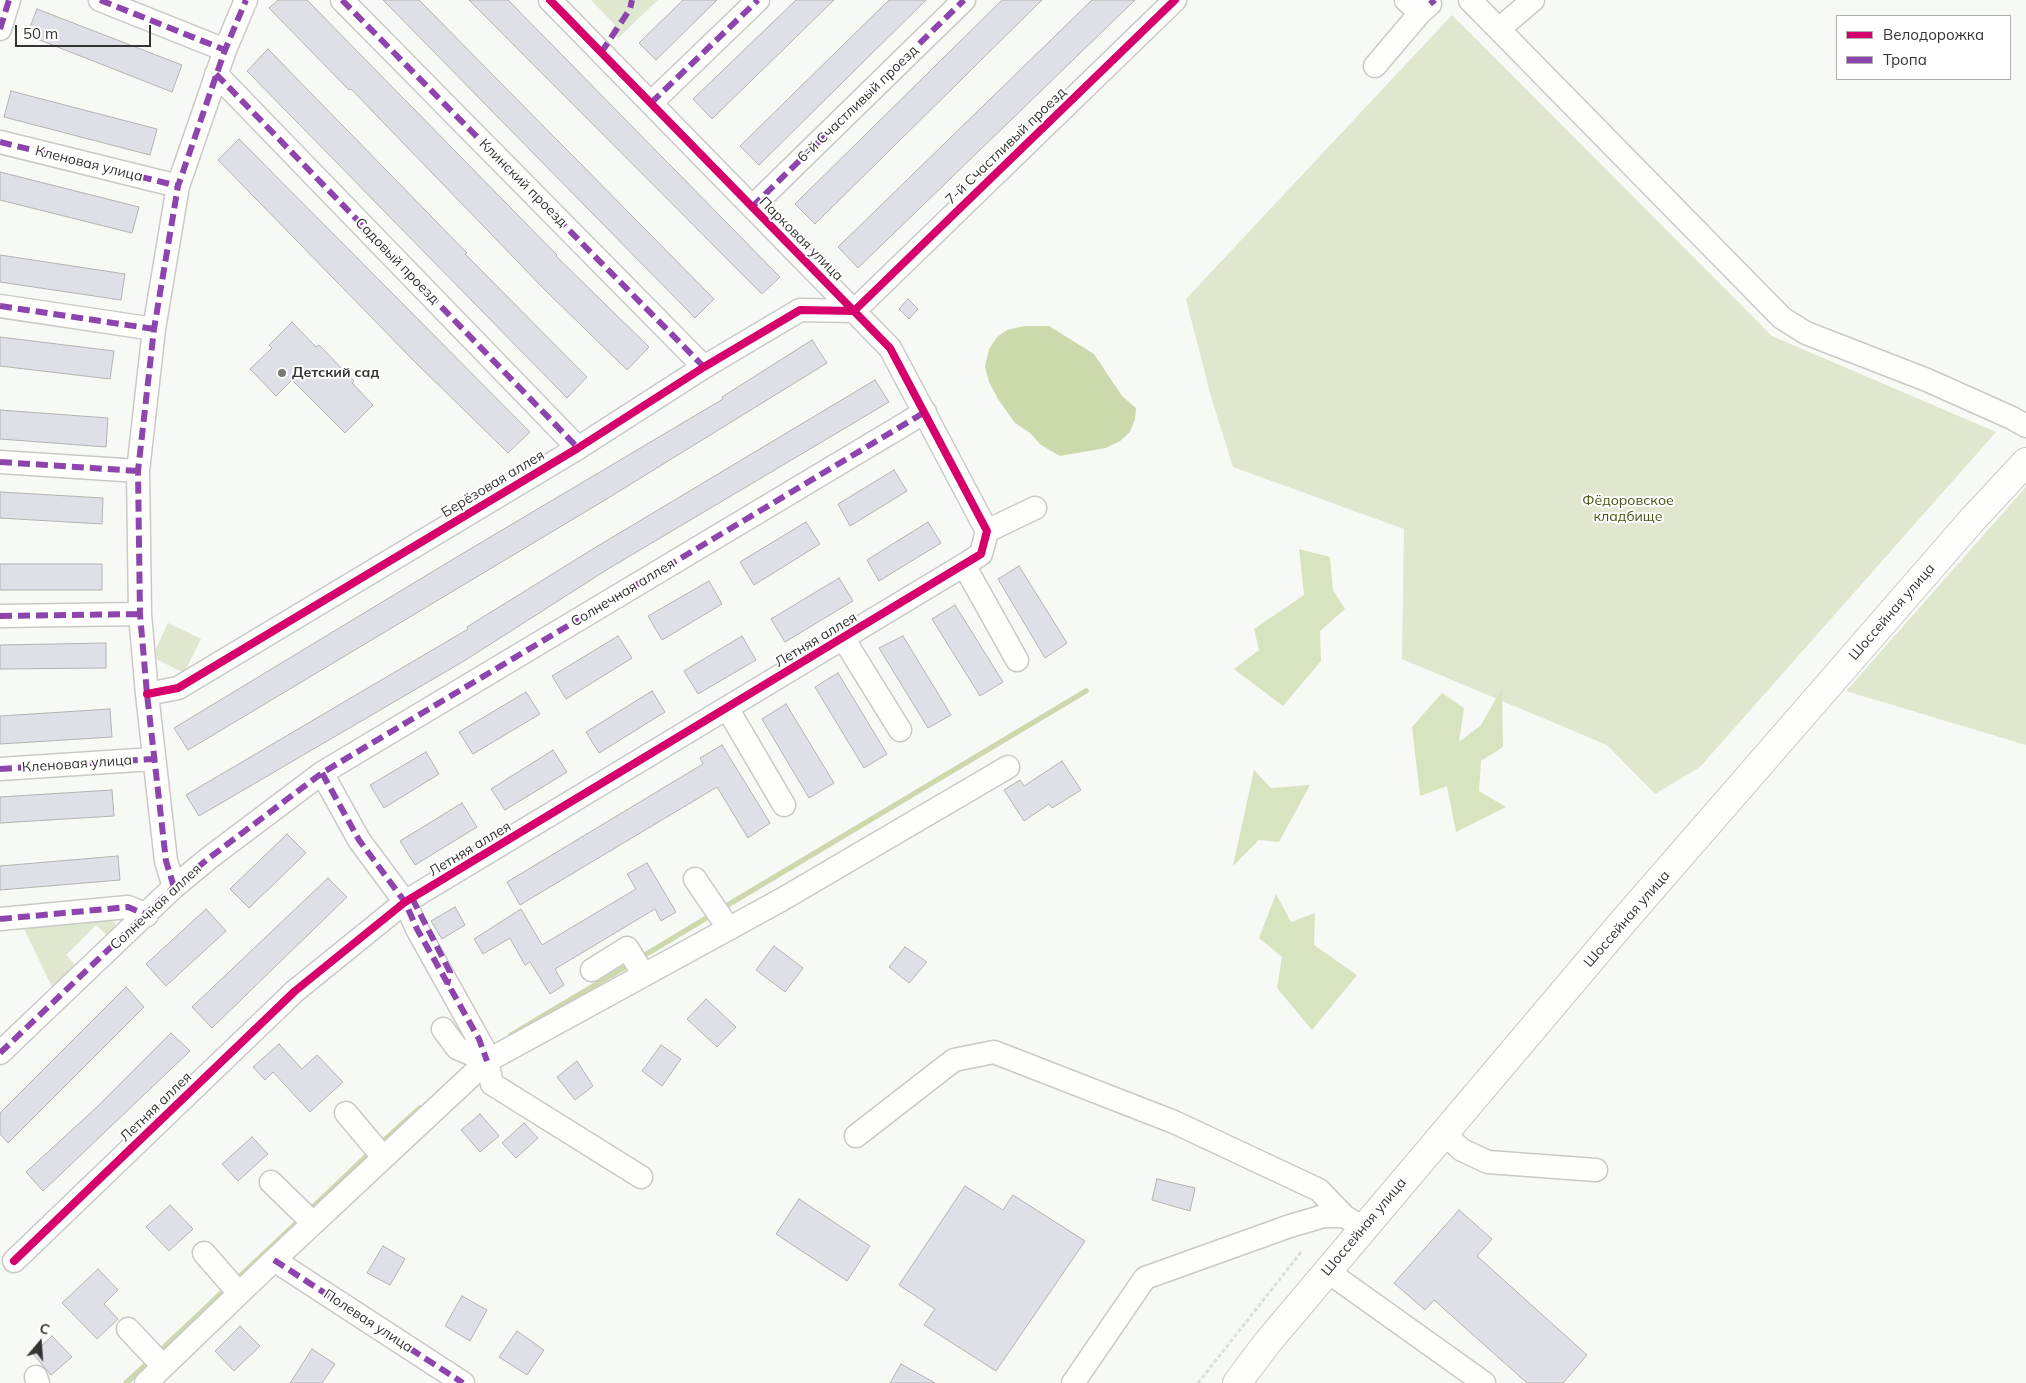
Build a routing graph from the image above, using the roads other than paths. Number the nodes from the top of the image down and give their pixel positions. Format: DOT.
graph roads {
  1 [pos="8,0"];
  2 [pos="100,0"];
  3 [pos="246,0"];
  4 [pos="342,0"];
  5 [pos="550,0"];
  6 [pos="758,0"];
  7 [pos="964,0"];
  8 [pos="1175,0"];
  9 [pos="1470,0"];
  10 [pos="1533,0"];
  11 [pos="1419,6"];
  12 [pos="0,28"];
  13 [pos="1499,29"];
  14 [pos="225,50"];
  15 [pos="1375,66"];
  16 [pos="216,74"];
  17 [pos="651,103"];
  18 [pos="0,142"];
  19 [pos="178,186"];
  20 [pos="752,207"];
  21 [pos="0,306"];
  22 [pos="854,311"];
  23 [pos="154,329"];
  24 [pos="704,367"];
  25 [pos="925,412"];
  26 [pos="2026,426"];
  27 [pos="578,448"];
  28 [pos="0,462"];
  29 [pos="2026,462"];
  30 [pos="138,471"];
  31 [pos="1035,508"];
  32 [pos="987,531"];
  33 [pos="964,565"];
  34 [pos="140,614"];
  35 [pos="0,616"];
  36 [pos="843,638"];
  37 [pos="1017,660"];
  38 [pos="147,694"];
  39 [pos="727,708"];
  40 [pos="900,730"];
  41 [pos="153,759"];
  42 [pos="1008,767"];
  43 [pos="0,769"];
  44 [pos="322,773"];
  45 [pos="784,805"];
  46 [pos="695,879"];
  47 [pos="174,887"];
  48 [pos="405,902"];
  49 [pos="147,915"];
  50 [pos="0,919"];
  51 [pos="729,929"];
  52 [pos="592,970"];
  53 [pos="644,975"];
  54 [pos="443,1029"];
  55 [pos="0,1053"];
  56 [pos="487,1061"];
  57 [pos="346,1113"];
  58 [pos="1444,1134"];
  59 [pos="856,1136"];
  60 [pos="383,1157"];
  61 [pos="1596,1170"];
  62 [pos="641,1177"];
  63 [pos="271,1182"];
  64 [pos="1354,1222"];
  65 [pos="313,1223"];
  66 [pos="204,1253"];
  67 [pos="274,1260"];
  68 [pos="14,1261"];
  69 [pos="1327,1271"];
  70 [pos="239,1293"];
  71 [pos="128,1329"];
  72 [pos="163,1366"];
  73 [pos="146,1383"];
  74 [pos="463,1383"];
  75 [pos="1073,1383"];
  76 [pos="1237,1383"];
  77 [pos="1484,1383"];
  1 -- 12 [label="street"];
  2 -- 14 [label="street"];
  3 -- 14 [label="street"];
  4 -- 24 [label="street, Клинский проезд"];
  5 -- 17 [label="street, Парковая улица"];
  6 -- 17 [label="street"];
  7 -- 20 [label="street, 6-й Счастливый проезд"];
  8 -- 22 [label="street, 7-й Счастливый проезд"];
  9 -- 13 [label="street"];
  10 -- 13 [label="street"];
  11 -- 15 [label="street"];
  13 -- 26 [label="street"];
  14 -- 16 [label="street"];
  16 -- 19 [label="street"];
  16 -- 27 [label="street, Садовый проезд"];
  17 -- 20 [label="street, Парковая улица"];
  18 -- 19 [label="street, Кленовая улица"];
  19 -- 23 [label="street"];
  20 -- 22 [label="street, Парковая улица"];
  21 -- 23 [label="street"];
  22 -- 24 [label="street, Берёзовая аллея"];
  22 -- 25 [label="street, Парковая улица"];
  23 -- 30 [label="street"];
  24 -- 27 [label="street, Берёзовая аллея"];
  25 -- 32 [label="street, Парковая улица"];
  25 -- 44 [label="street, Солнечная аллея"];
  27 -- 38 [label="street, Берёзовая аллея"];
  28 -- 30 [label="street"];
  29 -- 58 [label="main road, Шоссейная улица"];
  30 -- 34 [label="street"];
  31 -- 32 [label="street"];
  32 -- 33 [label="street, Летняя аллея"];
  33 -- 36 [label="street, Летняя аллея"];
  33 -- 37 [label="street"];
  34 -- 35 [label="street"];
  34 -- 38 [label="street"];
  36 -- 39 [label="street, Летняя аллея"];
  36 -- 40 [label="street"];
  38 -- 41 [label="street"];
  39 -- 45 [label="street"];
  39 -- 48 [label="street, Летняя аллея"];
  41 -- 43 [label="street, Кленовая улица"];
  41 -- 47 [label="street"];
  42 -- 51 [label="street"];
  44 -- 47 [label="street, Солнечная аллея"];
  44 -- 48 [label="street"];
  46 -- 51 [label="street"];
  47 -- 49 [label="street, Солнечная аллея"];
  48 -- 56 [label="street"];
  48 -- 68 [label="street, Летняя аллея"];
  49 -- 50 [label="street"];
  49 -- 55 [label="street, Солнечная аллея"];
  51 -- 53 [label="street"];
  52 -- 53 [label="street"];
  53 -- 56 [label="street"];
  54 -- 56 [label="street"];
  56 -- 60 [label="street"];
  56 -- 62 [label="street"];
  57 -- 60 [label="street"];
  58 -- 61 [label="street"];
  58 -- 64 [label="main road, Шоссейная улица"];
  59 -- 64 [label="street"];
  60 -- 65 [label="street"];
  63 -- 65 [label="street"];
  64 -- 69 [label="main road, Шоссейная улица"];
  64 -- 75 [label="street"];
  65 -- 67 [label="street"];
  66 -- 70 [label="street"];
  67 -- 70 [label="street"];
  67 -- 74 [label="street, Полевая улица"];
  69 -- 76 [label="main road, Шоссейная улица"];
  69 -- 77 [label="street"];
  70 -- 72 [label="street"];
  71 -- 72 [label="street"];
  72 -- 73 [label="street"];
}
